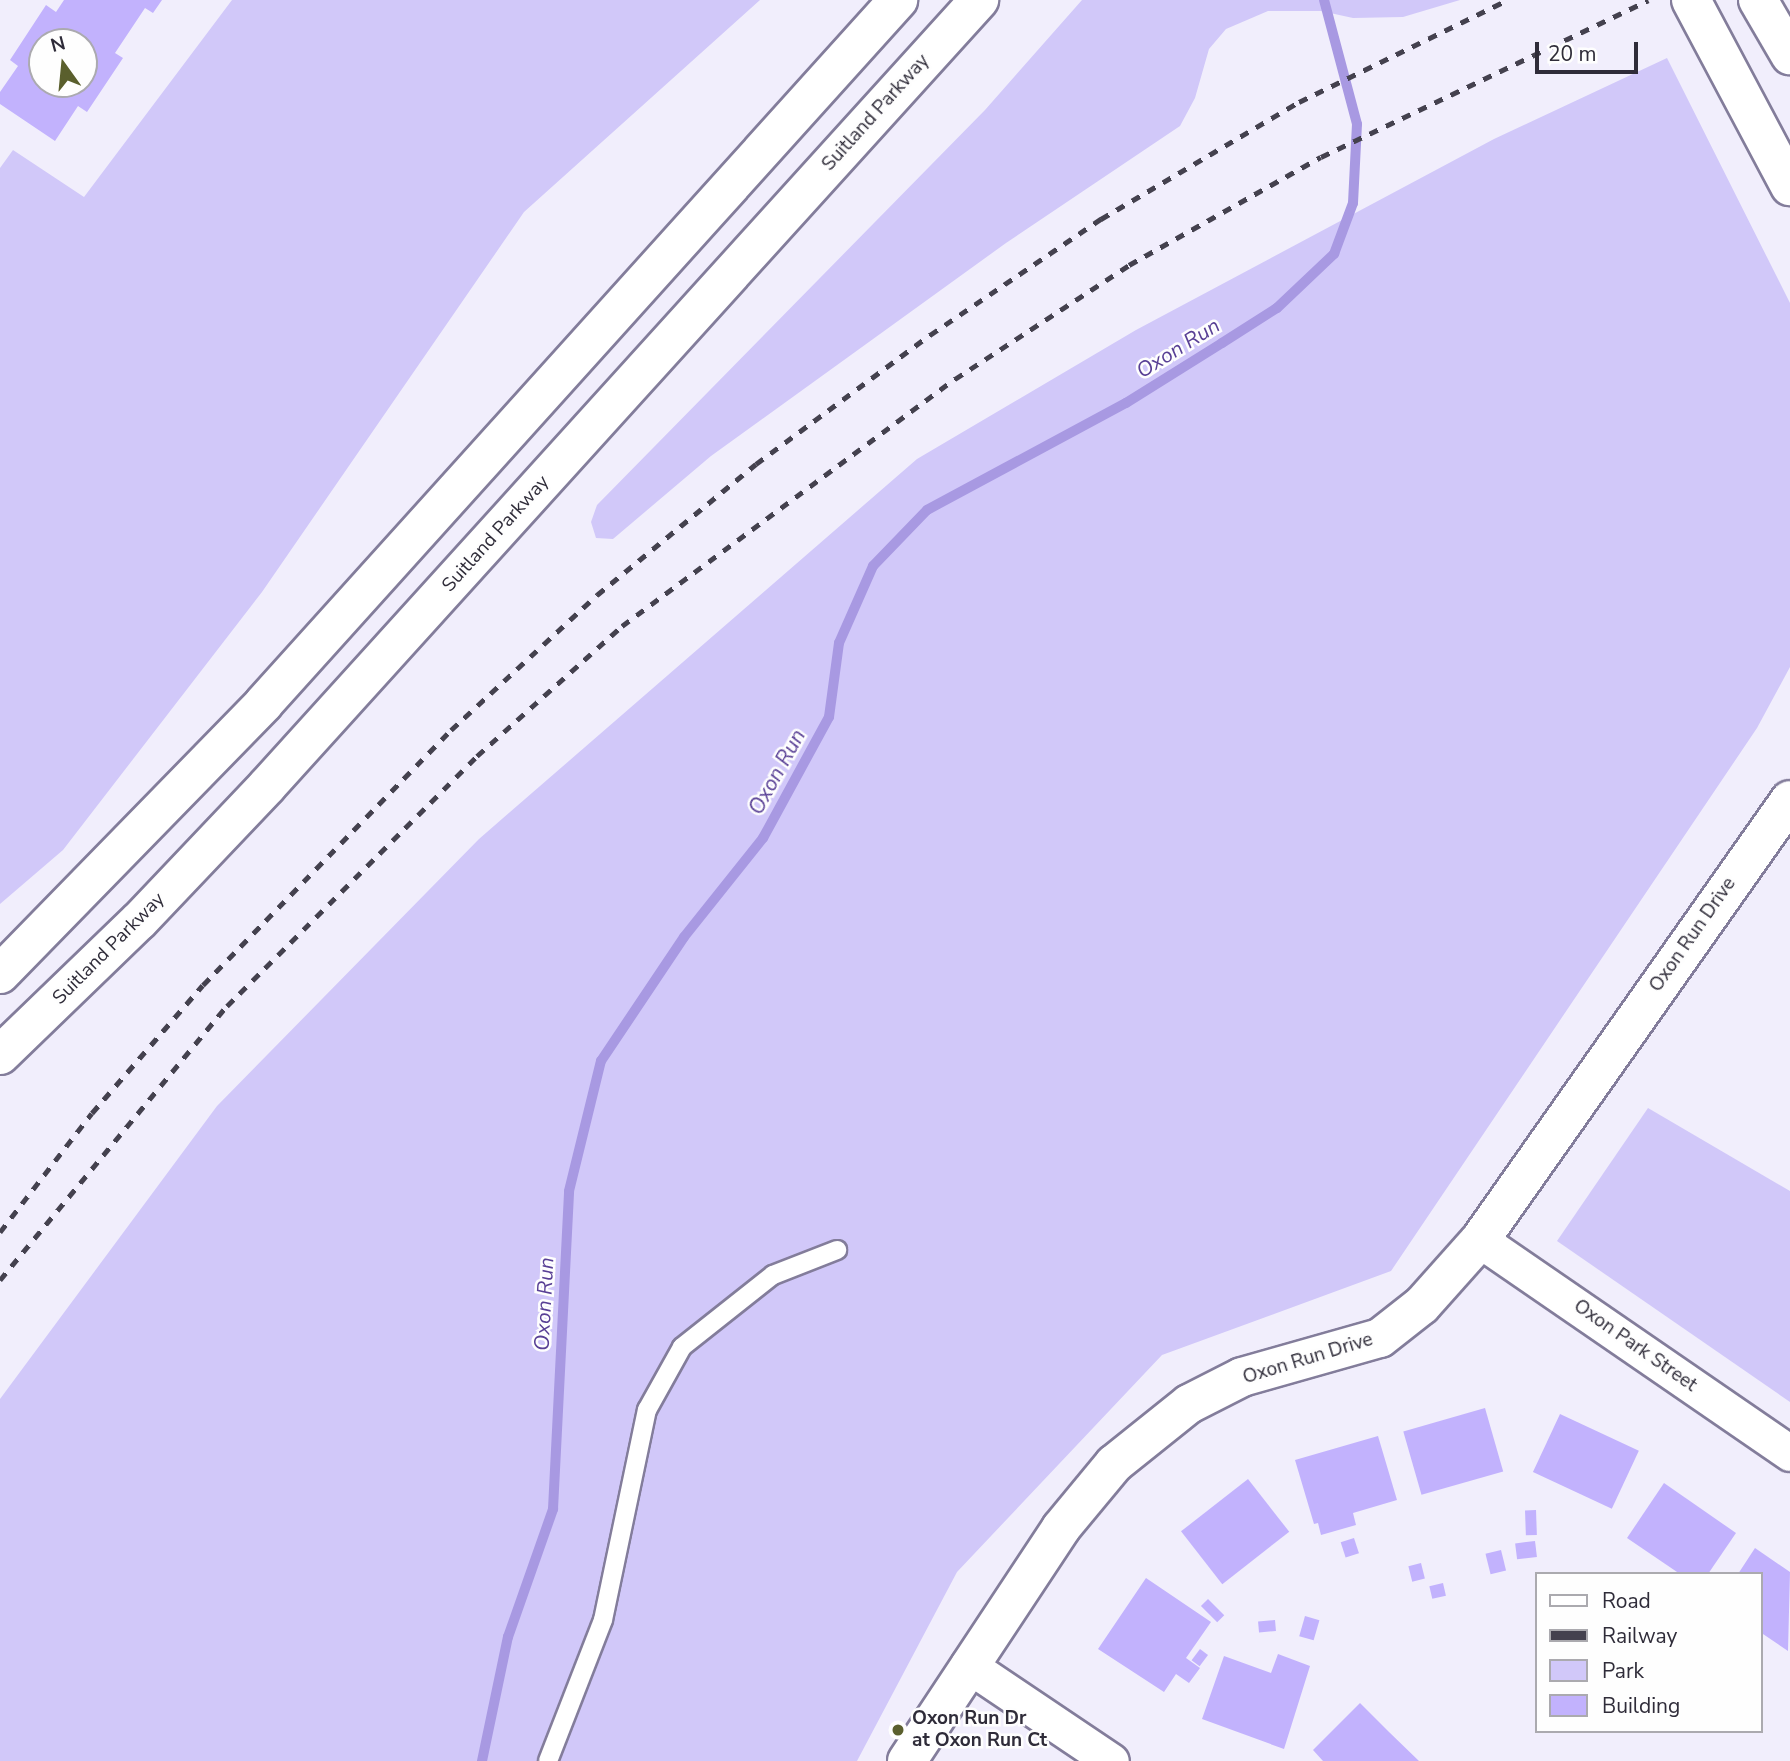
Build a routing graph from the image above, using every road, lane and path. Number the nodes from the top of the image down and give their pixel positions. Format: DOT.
graph roads {
  1 [pos="898,0"];
  2 [pos="979,0"];
  3 [pos="1691,0"];
  4 [pos="1758,0"];
  5 [pos="1790,55"];
  6 [pos="1790,186"];
  7 [pos="1790,800"];
  8 [pos="0,974"];
  9 [pos="0,1055"];
  10 [pos="1480,1240"];
  11 [pos="837,1250"];
  12 [pos="1790,1453"];
  13 [pos="968,1665"];
  14 [pos="548,1761"];
  15 [pos="907,1761"];
  16 [pos="1111,1761"];
  1 -- 8 [label="main road"];
  2 -- 9 [label="main road, Suitland Parkway"];
  3 -- 6 [label="main road"];
  4 -- 5 [label="main road"];
  7 -- 10 [label="main road, Oxon Run Drive"];
  10 -- 12 [label="street, Oxon Park Street"];
  10 -- 13 [label="main road, Oxon Run Drive"];
  11 -- 14 [label="lane"];
  13 -- 15 [label="main road, Oxon Run Drive"];
  13 -- 16 [label="street"];
}
